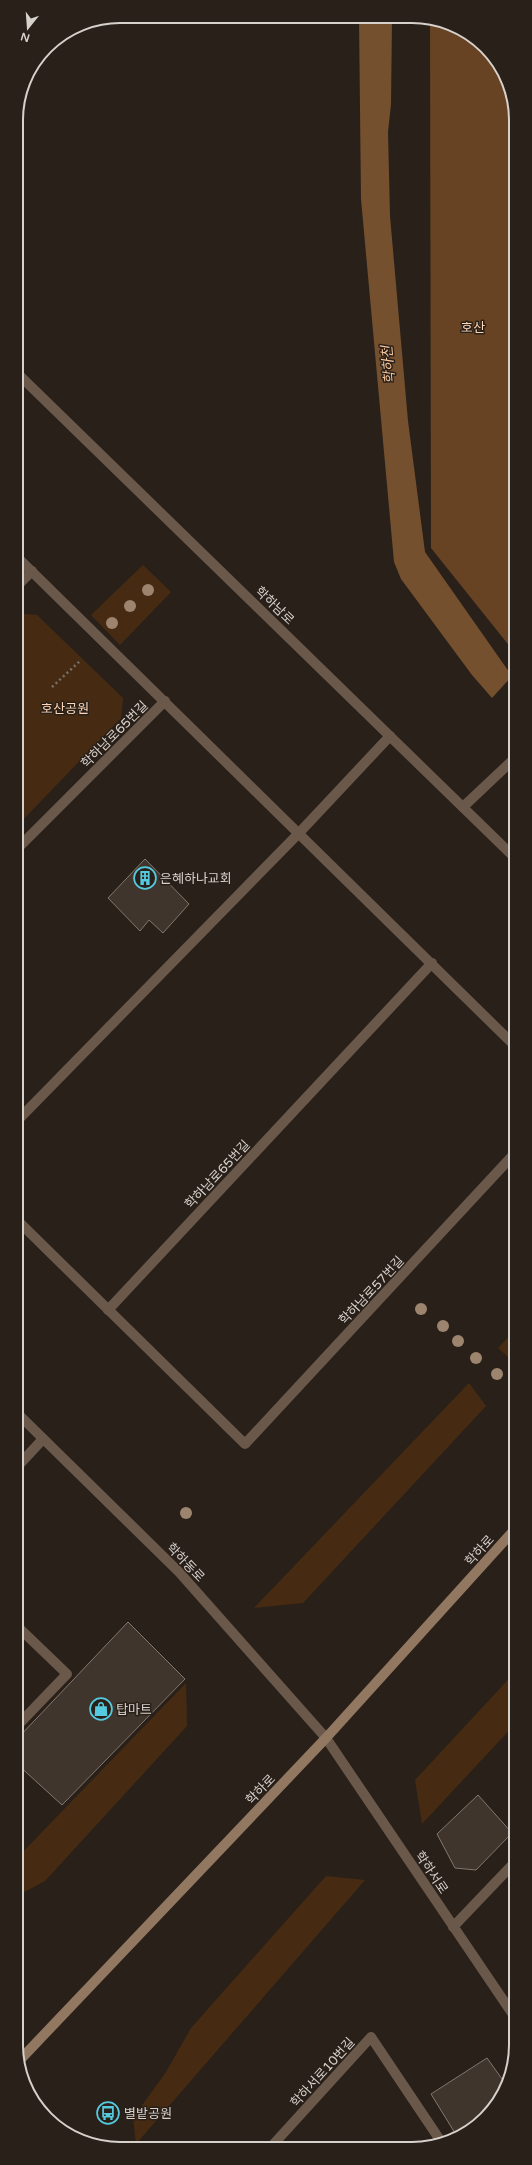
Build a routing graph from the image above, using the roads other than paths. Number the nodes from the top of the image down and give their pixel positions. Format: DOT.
graph roads {
  1 [pos="23,379"];
  2 [pos="23,563"];
  3 [pos="32,571"];
  4 [pos="23,580"];
  5 [pos="165,701"];
  6 [pos="390,736"];
  7 [pos="509,764"];
  8 [pos="463,807"];
  9 [pos="299,833"];
  10 [pos="23,843"];
  11 [pos="509,852"];
  12 [pos="432,963"];
  13 [pos="509,1040"];
  14 [pos="23,1115"];
  15 [pos="509,1161"];
  16 [pos="23,1226"];
  17 [pos="108,1310"];
  18 [pos="23,1419"];
  19 [pos="43,1439"];
  20 [pos="23,1461"];
  21 [pos="509,1536"];
  22 [pos="23,1632"];
  23 [pos="23,1720"];
  24 [pos="326,1738"];
  25 [pos="509,1868"];
  26 [pos="453,1927"];
  27 [pos="509,2009"];
  28 [pos="24,2056"];
  29 [pos="439,2138"];
  30 [pos="275,2142"];
  1 -- 6 [label="street, 학하남로"];
  2 -- 3 [label="street"];
  3 -- 4 [label="street"];
  3 -- 5 [label="street"];
  5 -- 9 [label="street, 학하남로65번길"];
  5 -- 10 [label="street, 학하남로65번길"];
  6 -- 8 [label="street, 학하남로"];
  6 -- 9 [label="street"];
  7 -- 8 [label="street"];
  8 -- 11 [label="street, 학하남로"];
  9 -- 12 [label="street, 학하남로65번길"];
  9 -- 14 [label="street"];
  12 -- 13 [label="street, 학하남로65번길"];
  12 -- 17 [label="street, 학하남로65번길"];
  15 -- 17 [label="street, 학하남로57번길"];
  16 -- 17 [label="street"];
  18 -- 19 [label="street, 학하동로"];
  19 -- 20 [label="street"];
  19 -- 24 [label="street, 학하동로"];
  21 -- 24 [label="street, 학하로"];
  22 -- 23 [label="street"];
  24 -- 26 [label="street, 학하서로"];
  24 -- 28 [label="street, 학하로"];
  25 -- 26 [label="street"];
  26 -- 27 [label="street, 학하서로"];
  29 -- 30 [label="street, 학하서로10번길"];
}
